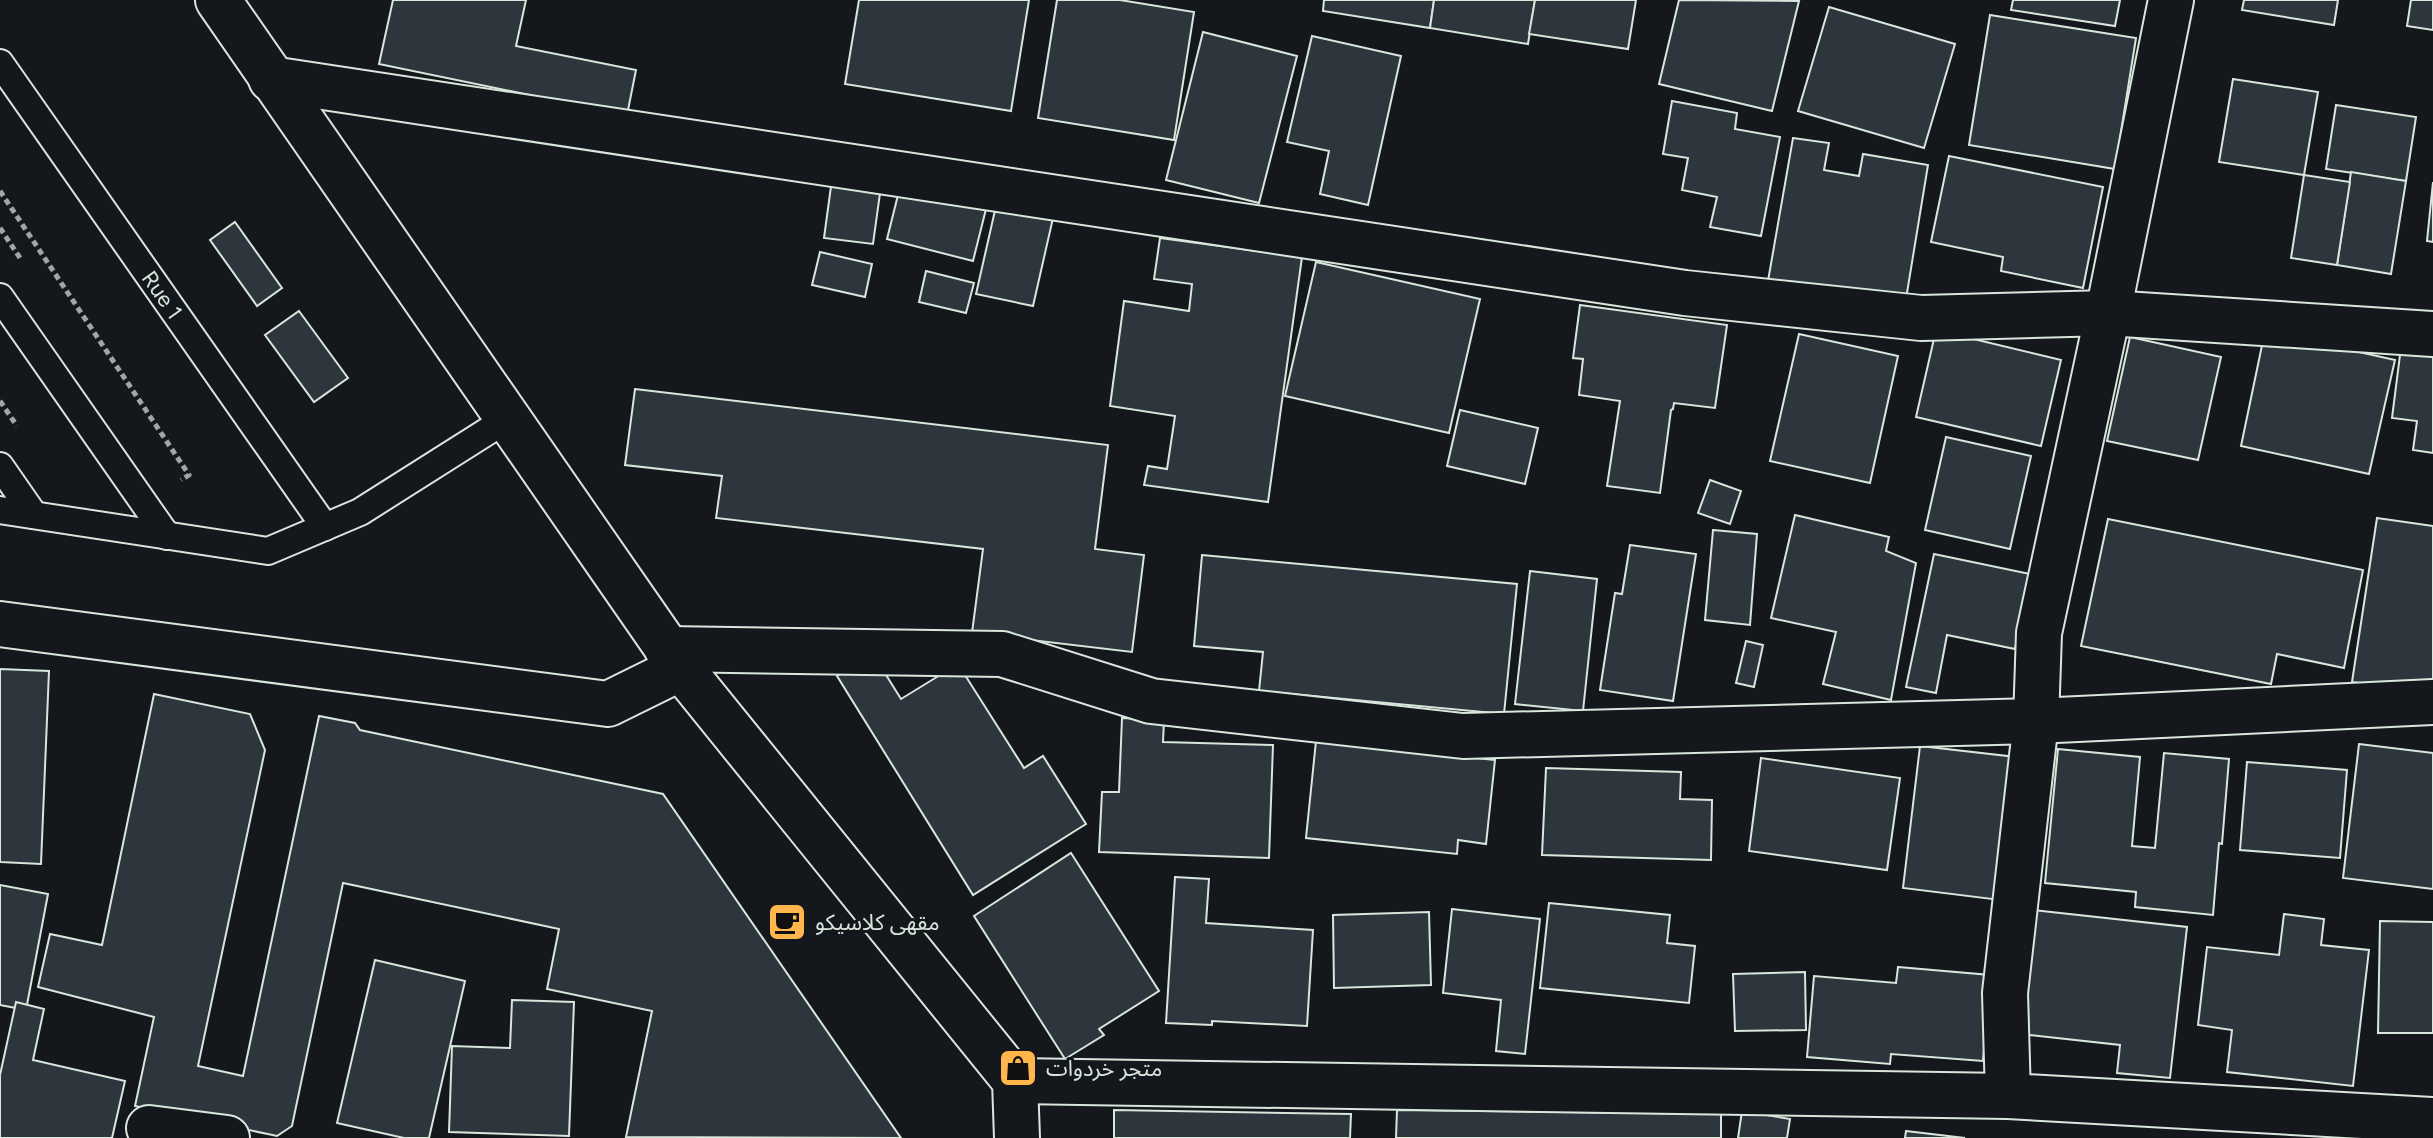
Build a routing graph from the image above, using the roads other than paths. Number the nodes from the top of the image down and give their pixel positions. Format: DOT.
graph roads {
  1 [pos="218,0"];
  2 [pos="2171,0"];
  3 [pos="0,63"];
  4 [pos="271,79"];
  5 [pos="0,297"];
  6 [pos="2108,313"];
  7 [pos="2433,334"];
  8 [pos="507,419"];
  9 [pos="0,466"];
  10 [pos="0,510"];
  11 [pos="34,515"];
  12 [pos="325,527"];
  13 [pos="167,536"];
  14 [pos="0,624"];
  15 [pos="674,659"];
  16 [pos="2433,702"];
  17 [pos="2036,721"];
  18 [pos="1015,1081"];
  19 [pos="2008,1096"];
  20 [pos="2433,1120"];
  21 [pos="149,1128"];
  22 [pos="227,1138"];
  23 [pos="1017,1138"];
  1 -- 4 [label="street"];
  2 -- 6 [label="street"];
  3 -- 12 [label="lane, Rue 1"];
  4 -- 6 [label="street"];
  4 -- 8 [label="street"];
  5 -- 13 [label="lane"];
  6 -- 7 [label="street"];
  6 -- 17 [label="street"];
  8 -- 12 [label="lane"];
  8 -- 15 [label="street"];
  9 -- 11 [label="lane"];
  10 -- 11 [label="lane"];
  11 -- 13 [label="lane"];
  12 -- 13 [label="lane"];
  14 -- 15 [label="street"];
  15 -- 17 [label="street"];
  15 -- 18 [label="street"];
  16 -- 17 [label="street"];
  17 -- 19 [label="street"];
  18 -- 19 [label="street"];
  18 -- 23 [label="street"];
  19 -- 20 [label="street"];
  21 -- 22 [label="street"];
}
